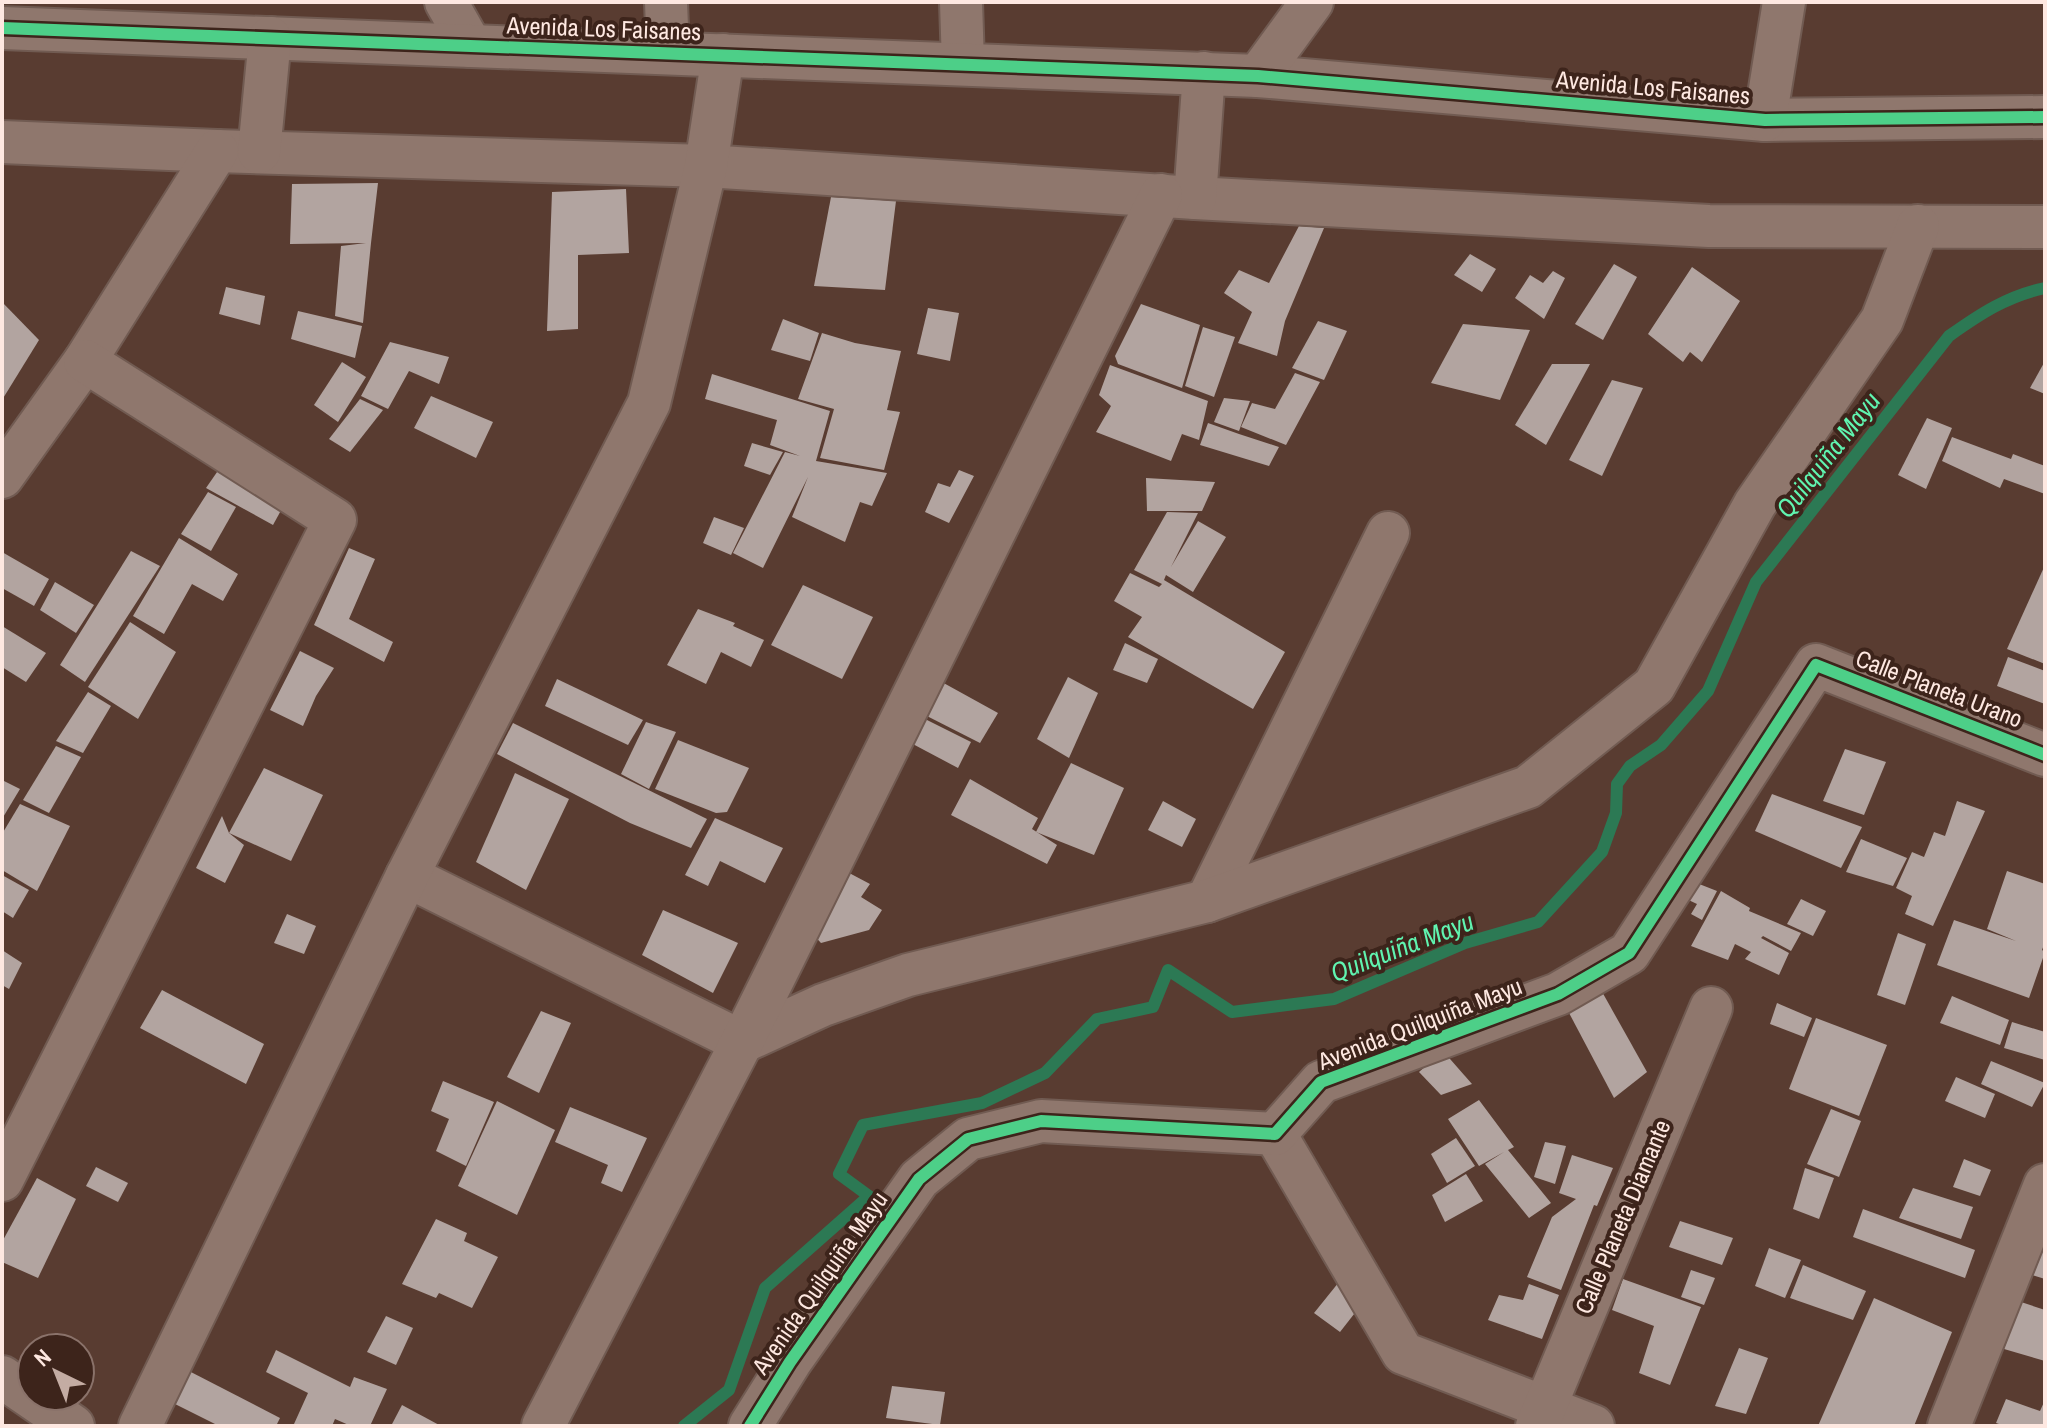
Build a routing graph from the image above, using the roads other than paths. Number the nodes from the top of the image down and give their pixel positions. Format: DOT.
graph roads {
  1 [pos="446,2"];
  2 [pos="666,2"];
  3 [pos="961,2"];
  4 [pos="1312,2"];
  5 [pos="1784,2"];
  6 [pos="2,28"];
  7 [pos="270,38"];
  8 [pos="471,46"];
  9 [pos="668,53"];
  10 [pos="723,55"];
  11 [pos="963,64"];
  12 [pos="1204,73"];
  13 [pos="1258,76"];
  14 [pos="2045,117"];
  15 [pos="1765,120"];
  16 [pos="2,142"];
  17 [pos="217,151"];
  18 [pos="259,152"];
  19 [pos="706,166"];
  20 [pos="1178,197"];
  21 [pos="1918,226"];
  22 [pos="2045,227"];
  23 [pos="85,361"];
  24 [pos="2,477"];
  25 [pos="1388,533"];
  26 [pos="1816,665"];
  27 [pos="2045,755"];
  28 [pos="407,876"];
  29 [pos="1207,901"];
  30 [pos="1711,1008"];
  31 [pos="742,1042"];
  32 [pos="1275,1134"];
  33 [pos="2,1180"];
  34 [pos="2045,1185"];
  35 [pos="2,1377"];
  36 [pos="1540,1417"];
  37 [pos="73,1426"];
  38 [pos="140,1426"];
  39 [pos="543,1426"];
  40 [pos="750,1426"];
  41 [pos="1593,1426"];
  42 [pos="1949,1426"];
  1 -- 8 [label="street"];
  2 -- 9 [label="street"];
  3 -- 11 [label="street"];
  4 -- 13 [label="street"];
  5 -- 15 [label="street"];
  6 -- 7 [label="street, Avenida Los Faisanes"];
  7 -- 8 [label="street, Avenida Los Faisanes"];
  7 -- 18 [label="street"];
  8 -- 9 [label="street, Avenida Los Faisanes"];
  9 -- 10 [label="street, Avenida Los Faisanes"];
  10 -- 11 [label="street, Avenida Los Faisanes"];
  10 -- 19 [label="street"];
  11 -- 12 [label="street, Avenida Los Faisanes"];
  12 -- 13 [label="street, Avenida Los Faisanes"];
  12 -- 20 [label="street"];
  13 -- 15 [label="street, Avenida Los Faisanes"];
  14 -- 15 [label="street, Avenida Los Faisanes"];
  16 -- 17 [label="street"];
  17 -- 18 [label="street"];
  17 -- 23 [label="street"];
  18 -- 19 [label="street"];
  19 -- 20 [label="street"];
  19 -- 28 [label="street"];
  20 -- 21 [label="street"];
  20 -- 31 [label="street"];
  21 -- 22 [label="street"];
  21 -- 29 [label="street"];
  23 -- 24 [label="street"];
  23 -- 33 [label="street"];
  25 -- 29 [label="street"];
  26 -- 27 [label="street, Calle Planeta Urano"];
  26 -- 32 [label="street, Avenida Quilquiña Mayu"];
  28 -- 31 [label="street"];
  28 -- 38 [label="street"];
  29 -- 31 [label="street"];
  30 -- 36 [label="street, Calle Planeta Diamante"];
  31 -- 39 [label="street"];
  32 -- 36 [label="street"];
  32 -- 40 [label="street, Avenida Quilquiña Mayu"];
  34 -- 42 [label="street"];
  35 -- 37 [label="street"];
  36 -- 41 [label="street"];
}
